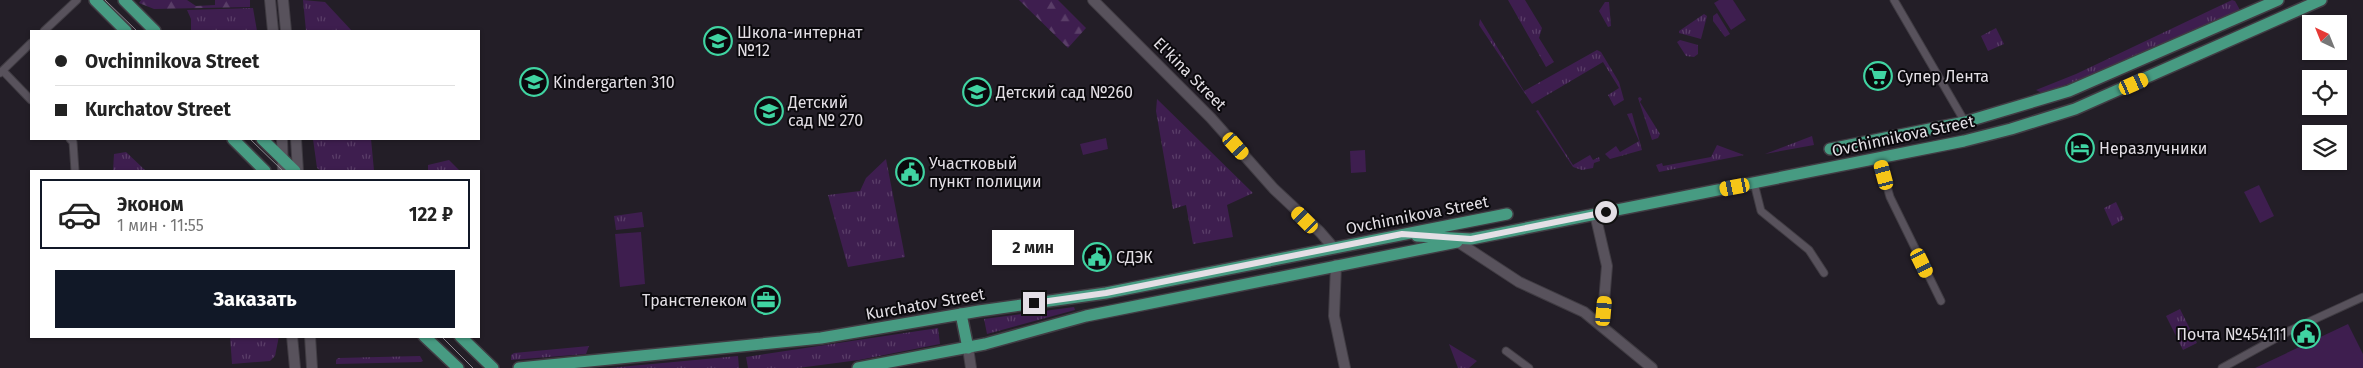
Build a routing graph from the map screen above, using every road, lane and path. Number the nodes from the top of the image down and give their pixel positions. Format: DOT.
graph roads {
  1 [pos="77,0"];
  2 [pos="95,0"];
  3 [pos="124,0"];
  4 [pos="270,0"];
  5 [pos="283,0"];
  6 [pos="1092,0"];
  7 [pos="1894,0"];
  8 [pos="2278,0"];
  9 [pos="2321,0"];
  10 [pos="2261,3"];
  11 [pos="45,30"];
  12 [pos="125,30"];
  13 [pos="154,30"];
  14 [pos="273,30"];
  15 [pos="286,30"];
  16 [pos="30,45"];
  17 [pos="1,72"];
  18 [pos="30,99"];
  19 [pos="1965,122"];
  20 [pos="71,140"];
  21 [pos="234,140"];
  22 [pos="263,140"];
  23 [pos="282,140"];
  24 [pos="296,140"];
  25 [pos="1830,149"];
  26 [pos="1879,158"];
  27 [pos="283,165"];
  28 [pos="75,170"];
  29 [pos="264,170"];
  30 [pos="295,170"];
  31 [pos="297,170"];
  32 [pos="1754,183"];
  33 [pos="1507,214"];
  34 [pos="1595,214"];
  35 [pos="1402,234"];
  36 [pos="1458,242"];
  37 [pos="1333,247"];
  38 [pos="1336,265"];
  39 [pos="1824,273"];
  40 [pos="2363,298"];
  41 [pos="1941,302"];
  42 [pos="961,314"];
  43 [pos="1602,326"];
  44 [pos="292,338"];
  45 [pos="310,338"];
  46 [pos="426,338"];
  47 [pos="462,338"];
  48 [pos="968,348"];
  49 [pos="1506,351"];
  50 [pos="295,368"];
  51 [pos="312,368"];
  52 [pos="458,368"];
  53 [pos="493,368"];
  54 [pos="519,368"];
  55 [pos="858,368"];
  56 [pos="971,368"];
  57 [pos="1345,368"];
  58 [pos="1529,368"];
  59 [pos="1652,368"];
  60 [pos="2222,368"];
  1 -- 11 [label="street"];
  2 -- 12 [label="main road"];
  3 -- 13 [label="main road"];
  4 -- 14 [label="main road"];
  5 -- 15 [label="main road"];
  6 -- 37 [label="main road, El'kina Street"];
  7 -- 19 [label="street"];
  8 -- 10 [label="main road, Ovchinnikova Street"];
  9 -- 26 [label="main road, Ovchinnikova Street"];
  10 -- 19 [label="main road, Ovchinnikova Street"];
  16 -- 17 [label="street"];
  17 -- 18 [label="street"];
  19 -- 25 [label="main road, Ovchinnikova Street"];
  20 -- 28 [label="street"];
  21 -- 29 [label="main road"];
  22 -- 27 [label="main road"];
  23 -- 27 [label="main road"];
  24 -- 31 [label="main road"];
  26 -- 32 [label="main road, Ovchinnikova Street"];
  26 -- 41 [label="street"];
  27 -- 30 [label="main road"];
  32 -- 34 [label="main road, Ovchinnikova Street"];
  32 -- 39 [label="street"];
  33 -- 35 [label="main road, Ovchinnikova Street"];
  34 -- 35 [label="main road, Ovchinnikova Street"];
  34 -- 43 [label="main road"];
  35 -- 37 [label="main road, Ovchinnikova Street"];
  36 -- 38 [label="main road, Ovchinnikova Street"];
  36 -- 43 [label="main road"];
  37 -- 38 [label="main road"];
  37 -- 42 [label="main road, Kurchatov Street"];
  38 -- 48 [label="main road"];
  38 -- 57 [label="main road"];
  40 -- 60 [label="street"];
  42 -- 48 [label="main road"];
  42 -- 54 [label="main road, Kurchatov Street"];
  43 -- 59 [label="main road"];
  44 -- 50 [label="main road"];
  45 -- 51 [label="main road"];
  46 -- 52 [label="main road"];
  47 -- 53 [label="main road"];
  48 -- 55 [label="main road"];
  48 -- 56 [label="main road"];
  49 -- 58 [label="street"];
}
